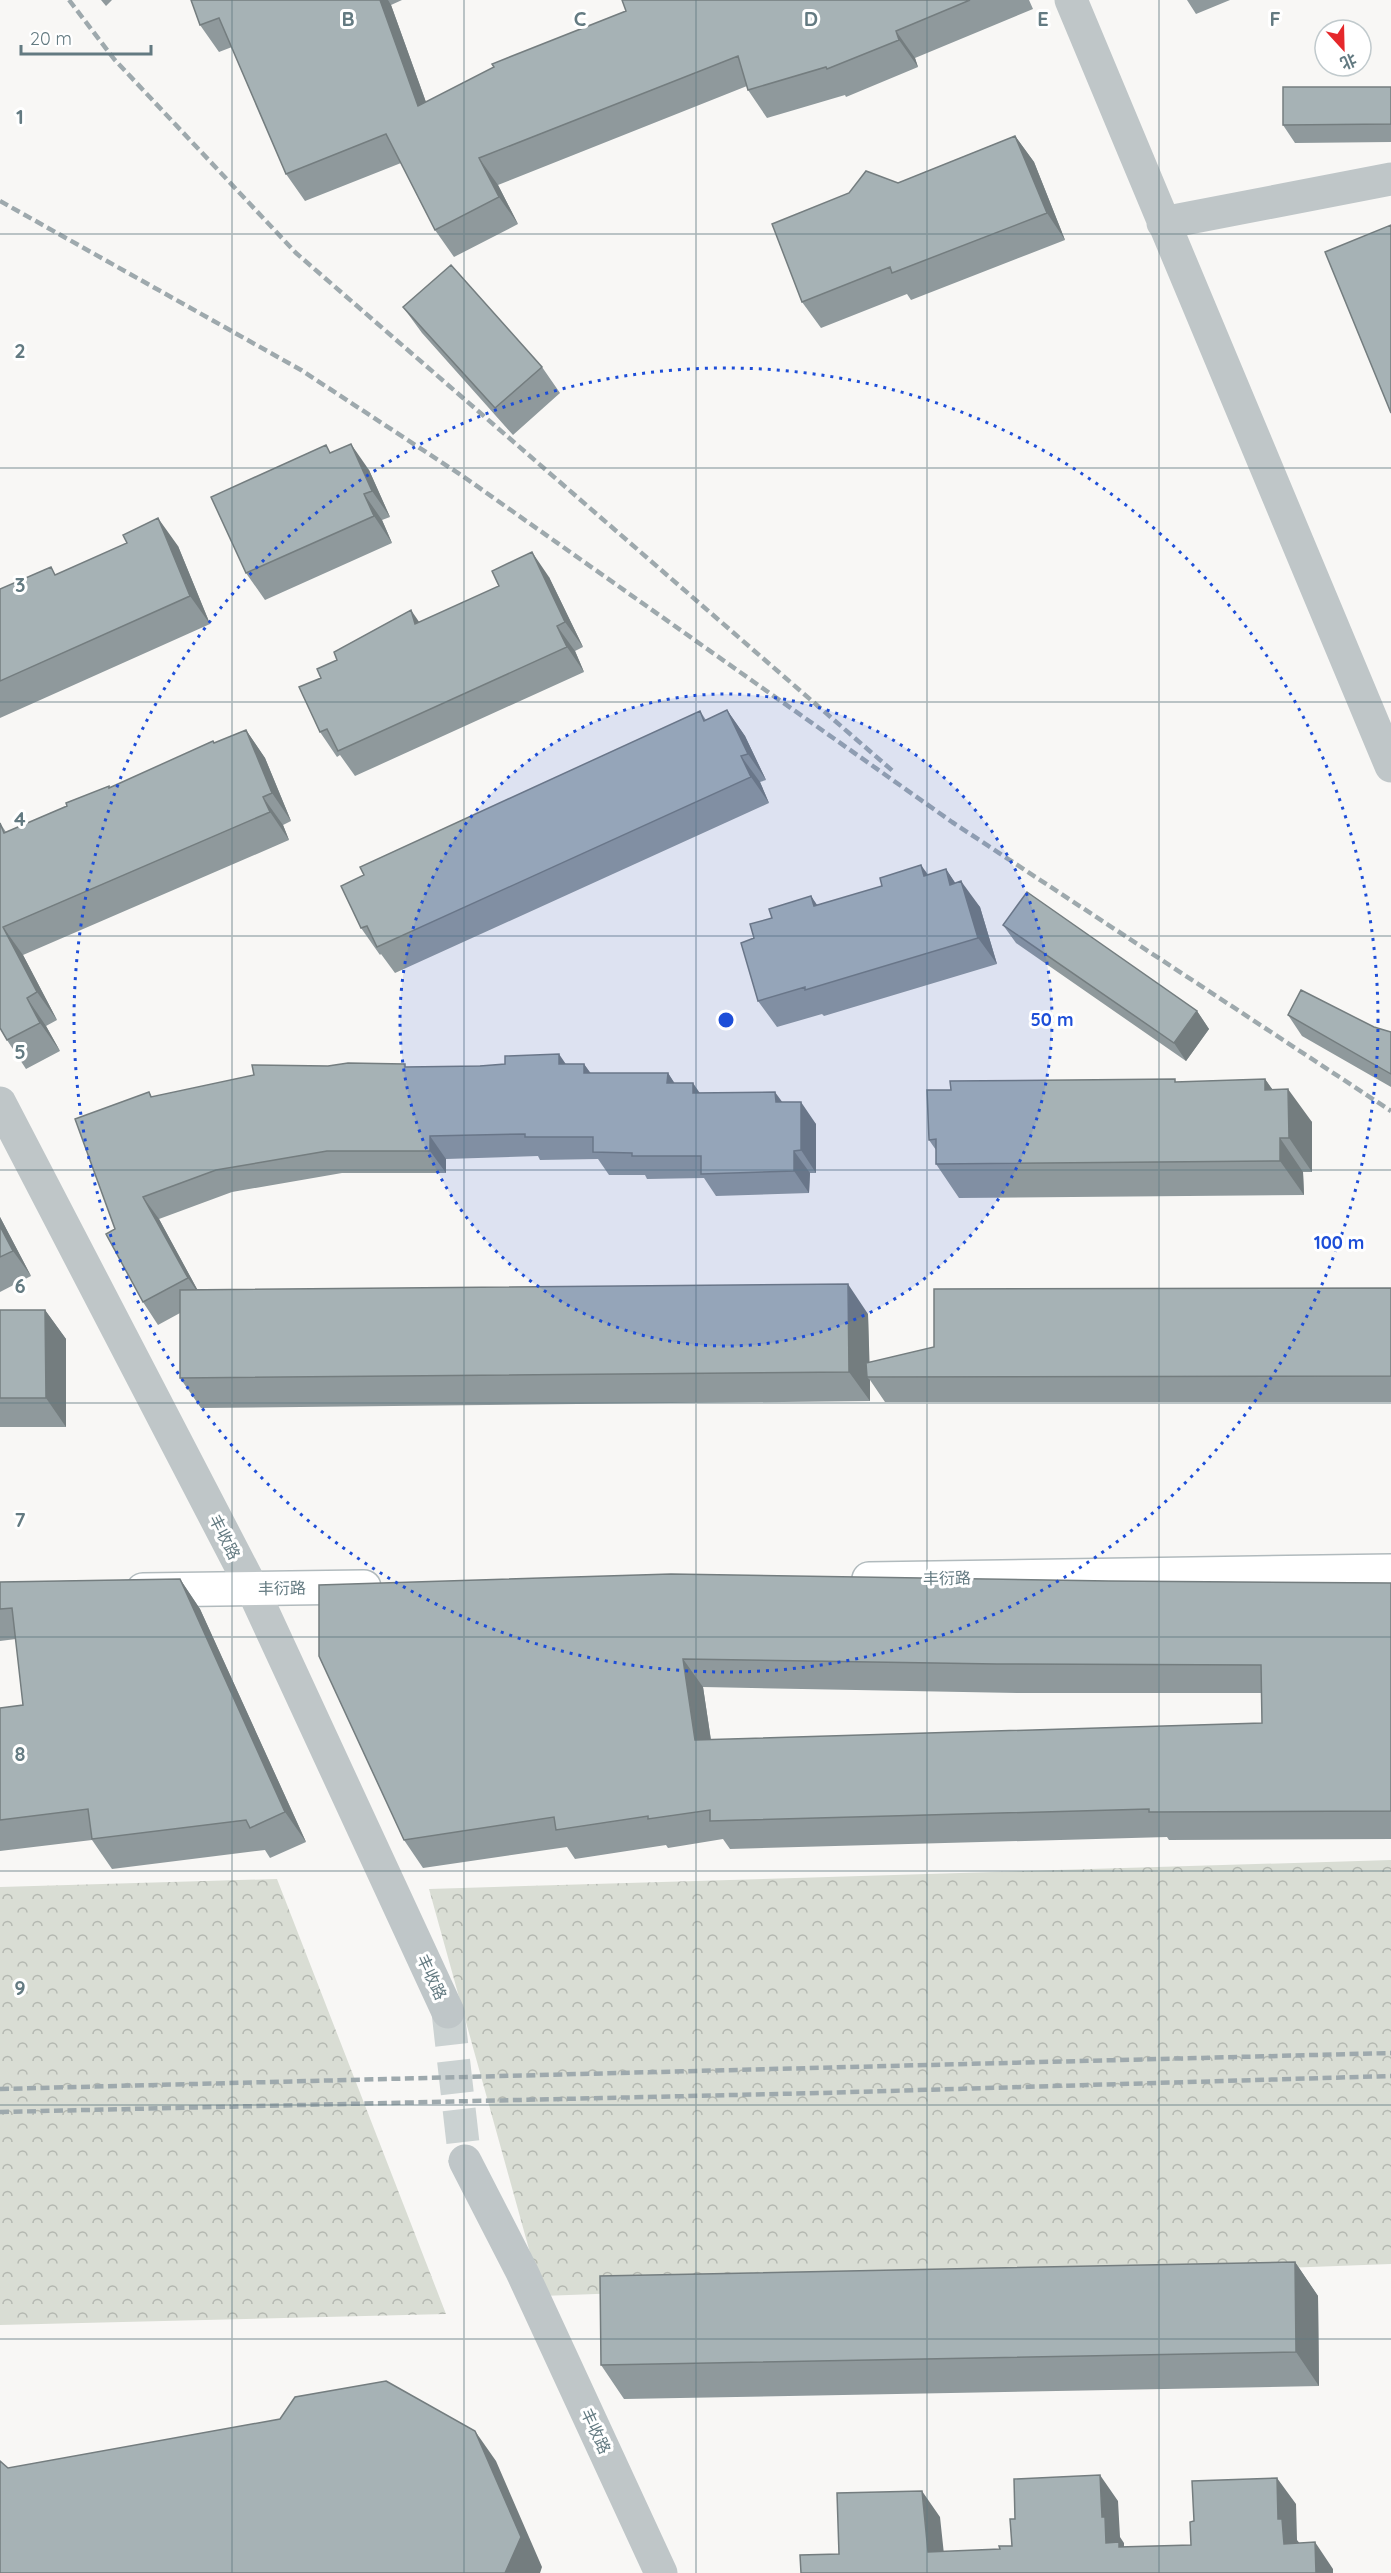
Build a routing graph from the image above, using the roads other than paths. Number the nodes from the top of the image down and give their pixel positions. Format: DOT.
graph roads {
  1 [pos="1071,0"];
  2 [pos="1391,179"];
  3 [pos="1163,223"];
  4 [pos="1391,766"];
  5 [pos="0,1103"];
  6 [pos="1391,1571"];
  7 [pos="840,1579"];
  8 [pos="396,1586"];
  9 [pos="252,1588"];
  10 [pos="115,1591"];
  11 [pos="448,2012"];
  12 [pos="465,2161"];
  13 [pos="661,2573"];
  1 -- 3 [label="street"];
  2 -- 3 [label="street"];
  3 -- 4 [label="street"];
  5 -- 9 [label="street, 丰收路"];
  6 -- 7 [label="street, 丰衍路"];
  8 -- 9 [label="street, 丰衍路"];
  9 -- 10 [label="street, 丰衍路"];
  9 -- 11 [label="street, 丰收路"];
  12 -- 13 [label="street, 丰收路"];
}
